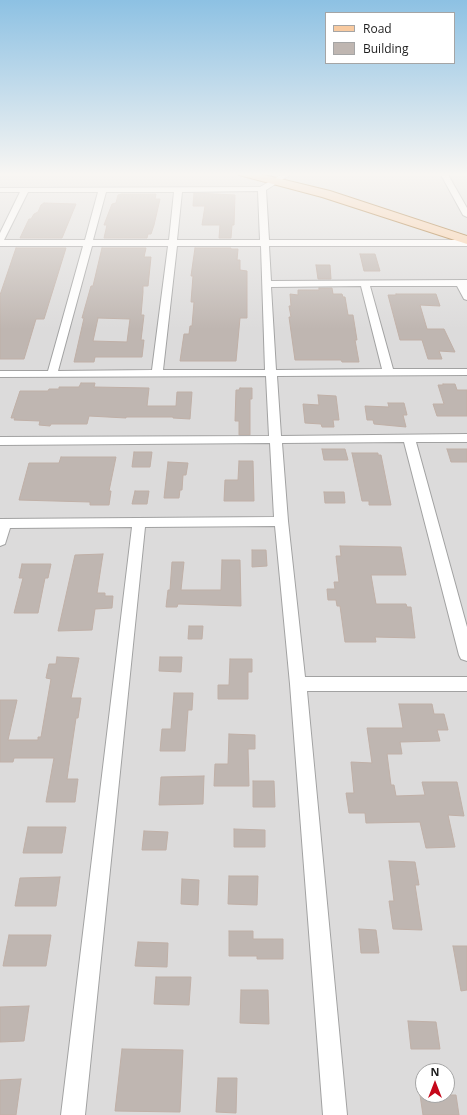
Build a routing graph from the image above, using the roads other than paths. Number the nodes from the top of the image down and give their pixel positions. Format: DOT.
graph roads {
  1 [pos="8,225"];
  2 [pos="93,225"];
  3 [pos="175,225"];
  4 [pos="264,225"];
  5 [pos="417,225"];
  6 [pos="443,225"];
  7 [pos="467,233"];
  8 [pos="0,242"];
  9 [pos="265,242"];
  10 [pos="467,242"];
  11 [pos="88,243"];
  12 [pos="174,243"];
  13 [pos="365,283"];
  14 [pos="464,283"];
  15 [pos="268,284"];
  16 [pos="467,297"];
  17 [pos="388,372"];
  18 [pos="467,372"];
  19 [pos="271,373"];
  20 [pos="0,374"];
  21 [pos="52,374"];
  22 [pos="157,374"];
  23 [pos="467,438"];
  24 [pos="409,439"];
  25 [pos="276,440"];
  26 [pos="0,441"];
  27 [pos="281,521"];
  28 [pos="140,522"];
  29 [pos="2,524"];
  30 [pos="0,541"];
  31 [pos="467,655"];
  32 [pos="298,684"];
  33 [pos="467,684"];
  34 [pos="73,1115"];
  35 [pos="336,1115"];
  1 -- 8 [label="street"];
  2 -- 11 [label="street"];
  3 -- 12 [label="street"];
  4 -- 9 [label="street"];
  5 -- 10 [label="main road"];
  6 -- 7 [label="main road"];
  8 -- 11 [label="street"];
  9 -- 10 [label="street"];
  9 -- 12 [label="street"];
  9 -- 15 [label="street"];
  11 -- 12 [label="street"];
  11 -- 21 [label="street"];
  12 -- 22 [label="street"];
  13 -- 14 [label="street"];
  13 -- 15 [label="street"];
  13 -- 17 [label="street"];
  14 -- 16 [label="street"];
  15 -- 19 [label="street"];
  17 -- 18 [label="street"];
  17 -- 19 [label="street"];
  19 -- 22 [label="street"];
  19 -- 25 [label="street"];
  20 -- 21 [label="street"];
  21 -- 22 [label="street"];
  23 -- 24 [label="street"];
  24 -- 25 [label="street"];
  24 -- 31 [label="street"];
  25 -- 26 [label="street"];
  25 -- 27 [label="street"];
  27 -- 28 [label="street"];
  27 -- 32 [label="street"];
  28 -- 29 [label="street"];
  28 -- 34 [label="street"];
  29 -- 30 [label="street"];
  32 -- 33 [label="street"];
  32 -- 35 [label="street"];
}
